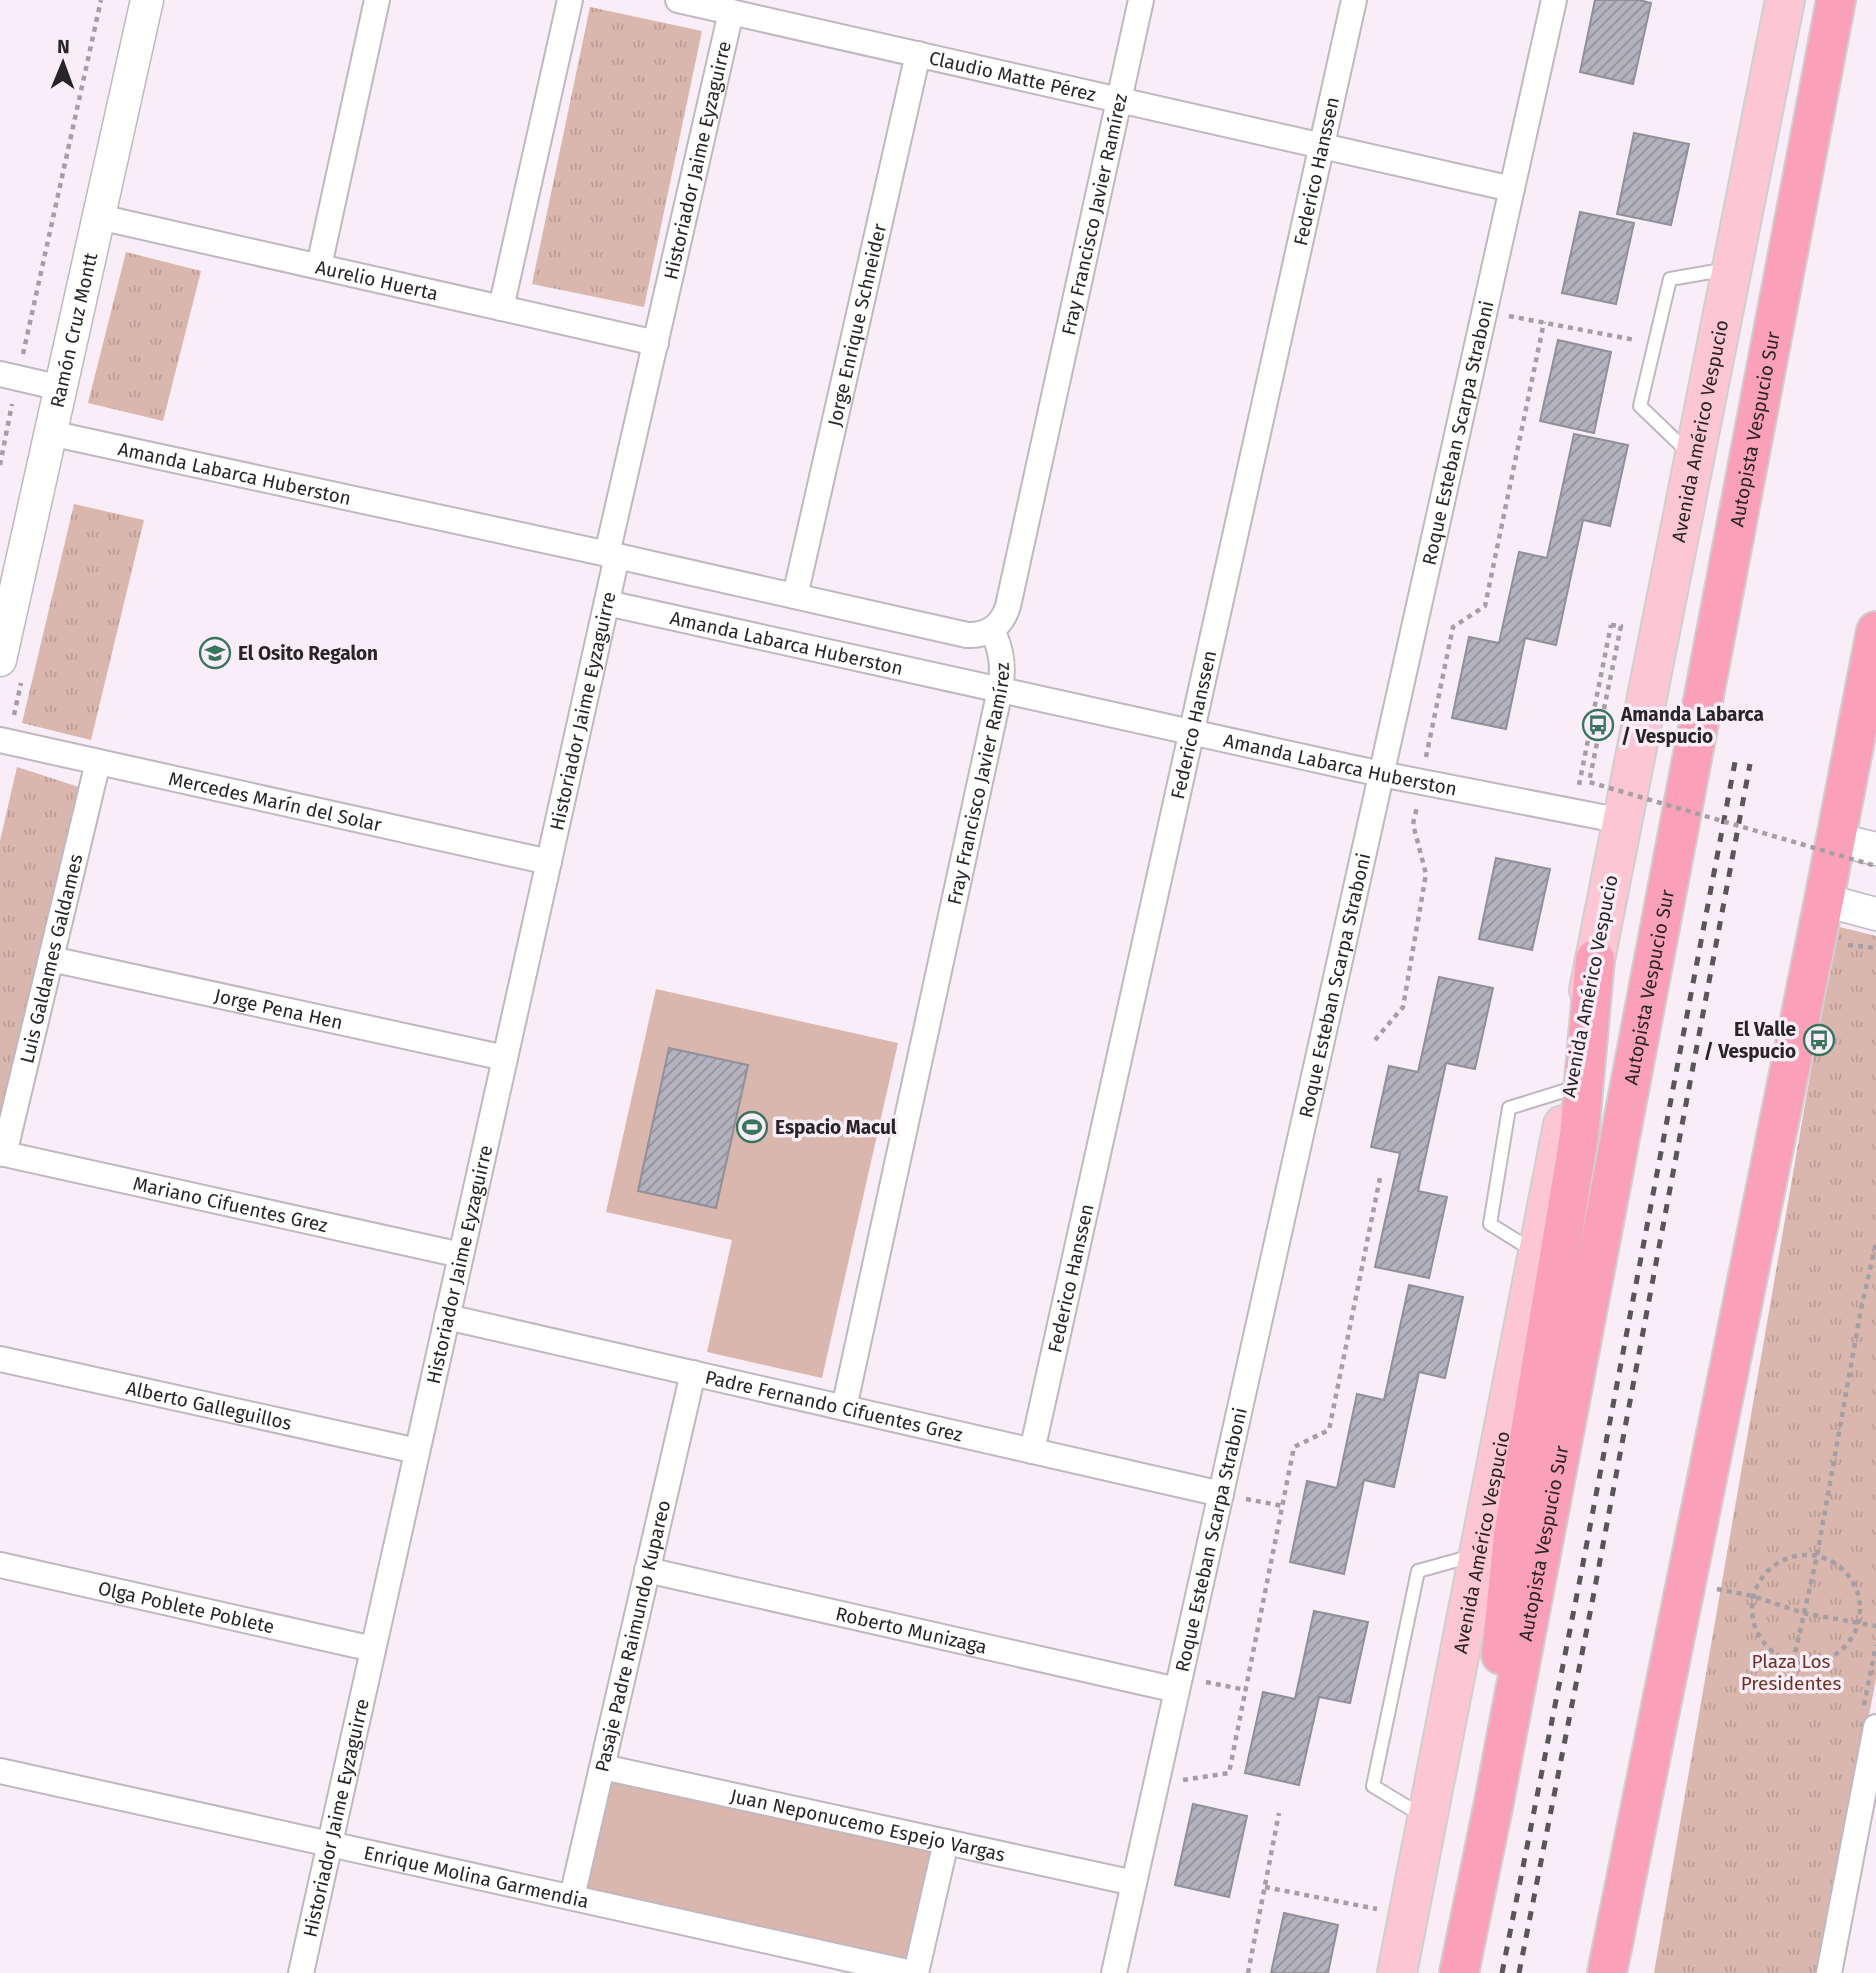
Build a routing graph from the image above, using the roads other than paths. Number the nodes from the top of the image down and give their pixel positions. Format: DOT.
graph roads {
  1 [pos="147,0"];
  2 [pos="377,0"];
  3 [pos="570,0"];
  4 [pos="678,0"];
  5 [pos="1141,0"];
  6 [pos="1354,0"];
  7 [pos="1554,0"];
  8 [pos="1785,0"];
  9 [pos="1836,0"];
  10 [pos="731,12"];
  11 [pos="918,54"];
  12 [pos="1119,99"];
  13 [pos="1322,145"];
  14 [pos="1512,189"];
  15 [pos="99,216"];
  16 [pos="319,267"];
  17 [pos="1732,268"];
  18 [pos="501,308"];
  19 [pos="656,343"];
  20 [pos="9,376"];
  21 [pos="61,388"];
  22 [pos="50,433"];
  23 [pos="1695,459"];
  24 [pos="612,555"];
  25 [pos="795,596"];
  26 [pos="607,603"];
  27 [pos="992,630"];
  28 [pos="1876,631"];
  29 [pos="0,660"];
  30 [pos="1000,690"];
  31 [pos="1866,728"];
  32 [pos="1191,732"];
  33 [pos="0,740"];
  34 [pos="98,762"];
  35 [pos="1381,774"];
  36 [pos="1622,821"];
  37 [pos="1836,839"];
  38 [pos="1876,849"];
  39 [pos="549,862"];
  40 [pos="1824,900"];
  41 [pos="1876,915"];
  42 [pos="51,959"];
  43 [pos="1595,960"];
  44 [pos="505,1058"];
  45 [pos="1570,1089"];
  46 [pos="2,1154"];
  47 [pos="1538,1254"];
  48 [pos="461,1255"];
  49 [pos="447,1317"];
  50 [pos="0,1359"];
  51 [pos="693,1373"];
  52 [pos="844,1408"];
  53 [pos="417,1451"];
  54 [pos="1032,1451"];
  55 [pos="1221,1494"];
  56 [pos="1479,1554"];
  57 [pos="0,1565"];
  58 [pos="648,1570"];
  59 [pos="373,1648"];
  60 [pos="1179,1683"];
  61 [pos="1876,1727"];
  62 [pos="603,1767"];
  63 [pos="0,1771"];
  64 [pos="1493,1807"];
  65 [pos="1427,1818"];
  66 [pos="946,1842"];
  67 [pos="329,1844"];
  68 [pos="1134,1884"];
  69 [pos="572,1898"];
  70 [pos="301,1973"];
  71 [pos="914,1973"];
  72 [pos="1114,1973"];
  73 [pos="1397,1973"];
  74 [pos="1459,1973"];
  75 [pos="1607,1973"];
  76 [pos="1829,1973"];
  1 -- 15 [label="street, Ramón Cruz Montt"];
  2 -- 16 [label="street"];
  3 -- 18 [label="street"];
  4 -- 10 [label="street, Claudio Matte Pérez"];
  5 -- 12 [label="street, Fray Francisco Javier Ramírez"];
  6 -- 13 [label="street, Federico Hanssen"];
  7 -- 14 [label="street, Roque Esteban Scarpa Straboni"];
  8 -- 17 [label="main road, Avenida Américo Vespucio"];
  9 -- 64 [label="highway, Autopista Vespucio Sur"];
  10 -- 11 [label="street, Claudio Matte Pérez"];
  10 -- 19 [label="street, Historiador Jaime Eyzaguirre"];
  11 -- 12 [label="street, Claudio Matte Pérez"];
  11 -- 25 [label="street, Jorge Enrique Schneider"];
  12 -- 13 [label="street, Claudio Matte Pérez"];
  12 -- 27 [label="street, Fray Francisco Javier Ramírez"];
  13 -- 14 [label="street, Claudio Matte Pérez"];
  13 -- 32 [label="street, Federico Hanssen"];
  14 -- 35 [label="street, Roque Esteban Scarpa Straboni"];
  15 -- 16 [label="street, Aurelio Huerta"];
  15 -- 21 [label="street, Ramón Cruz Montt"];
  16 -- 18 [label="street, Aurelio Huerta"];
  17 -- 23 [label="main road, Avenida Américo Vespucio"];
  17 -- 23 [label="lane"];
  18 -- 19 [label="street, Aurelio Huerta"];
  19 -- 24 [label="street, Historiador Jaime Eyzaguirre"];
  20 -- 21 [label="street"];
  21 -- 22 [label="street, Ramón Cruz Montt"];
  22 -- 24 [label="street, Amanda Labarca Huberston"];
  22 -- 29 [label="street, Ramón Cruz Montt"];
  23 -- 36 [label="main road, Avenida Américo Vespucio"];
  24 -- 25 [label="street, Amanda Labarca Huberston"];
  24 -- 26 [label="street, Historiador Jaime Eyzaguirre"];
  25 -- 27 [label="street, Amanda Labarca Huberston"];
  26 -- 30 [label="street, Amanda Labarca Huberston"];
  26 -- 39 [label="street, Historiador Jaime Eyzaguirre"];
  27 -- 30 [label="street, Fray Francisco Javier Ramírez"];
  28 -- 31 [label="highway"];
  30 -- 32 [label="street, Amanda Labarca Huberston"];
  30 -- 52 [label="street, Fray Francisco Javier Ramírez"];
  31 -- 37 [label="highway"];
  32 -- 35 [label="street, Amanda Labarca Huberston"];
  32 -- 54 [label="street, Federico Hanssen"];
  33 -- 34 [label="street, Mercedes Marín del Solar"];
  34 -- 39 [label="street, Mercedes Marín del Solar"];
  34 -- 42 [label="street, Luis Galdames Galdames"];
  35 -- 36 [label="street, Amanda Labarca Huberston"];
  35 -- 55 [label="street, Roque Esteban Scarpa Straboni"];
  36 -- 43 [label="main road, Avenida Américo Vespucio"];
  37 -- 38 [label="street"];
  37 -- 40 [label="highway"];
  39 -- 44 [label="street, Historiador Jaime Eyzaguirre"];
  40 -- 41 [label="street"];
  40 -- 75 [label="highway"];
  42 -- 44 [label="street, Jorge Pena Hen"];
  42 -- 46 [label="street, Luis Galdames Galdames"];
  43 -- 45 [label="main road, Avenida Américo Vespucio"];
  43 -- 64 [label="highway"];
  44 -- 48 [label="street, Historiador Jaime Eyzaguirre"];
  45 -- 47 [label="main road, Avenida Américo Vespucio"];
  45 -- 47 [label="lane"];
  46 -- 48 [label="street, Mariano Cifuentes Grez"];
  47 -- 56 [label="main road, Avenida Américo Vespucio"];
  48 -- 49 [label="street, Historiador Jaime Eyzaguirre"];
  49 -- 51 [label="street, Padre Fernando Cifuentes Grez"];
  49 -- 53 [label="street, Historiador Jaime Eyzaguirre"];
  50 -- 53 [label="street, Alberto Galleguillos"];
  51 -- 52 [label="street, Padre Fernando Cifuentes Grez"];
  51 -- 58 [label="street, Pasaje Padre Raimundo Kupareo"];
  52 -- 54 [label="street, Padre Fernando Cifuentes Grez"];
  53 -- 59 [label="street, Historiador Jaime Eyzaguirre"];
  54 -- 55 [label="street, Padre Fernando Cifuentes Grez"];
  55 -- 60 [label="street, Roque Esteban Scarpa Straboni"];
  56 -- 65 [label="main road, Avenida Américo Vespucio"];
  56 -- 65 [label="lane"];
  57 -- 59 [label="street, Olga Poblete Poblete"];
  58 -- 60 [label="street, Roberto Munizaga"];
  58 -- 62 [label="street, Pasaje Padre Raimundo Kupareo"];
  59 -- 67 [label="street, Historiador Jaime Eyzaguirre"];
  60 -- 68 [label="street, Roque Esteban Scarpa Straboni"];
  61 -- 76 [label="street"];
  62 -- 66 [label="street, Juan Neponucemo Espejo Vargas"];
  62 -- 69 [label="street, Pasaje Padre Raimundo Kupareo"];
  63 -- 67 [label="street, Enrique Molina Garmendia"];
  64 -- 74 [label="highway, Autopista Vespucio Sur"];
  65 -- 73 [label="main road, Avenida Américo Vespucio"];
  66 -- 68 [label="street, Juan Neponucemo Espejo Vargas"];
  66 -- 71 [label="street"];
  67 -- 69 [label="street, Enrique Molina Garmendia"];
  67 -- 70 [label="street, Historiador Jaime Eyzaguirre"];
  68 -- 72 [label="street, Roque Esteban Scarpa Straboni"];
  69 -- 71 [label="street, Enrique Molina Garmendia"];
}
